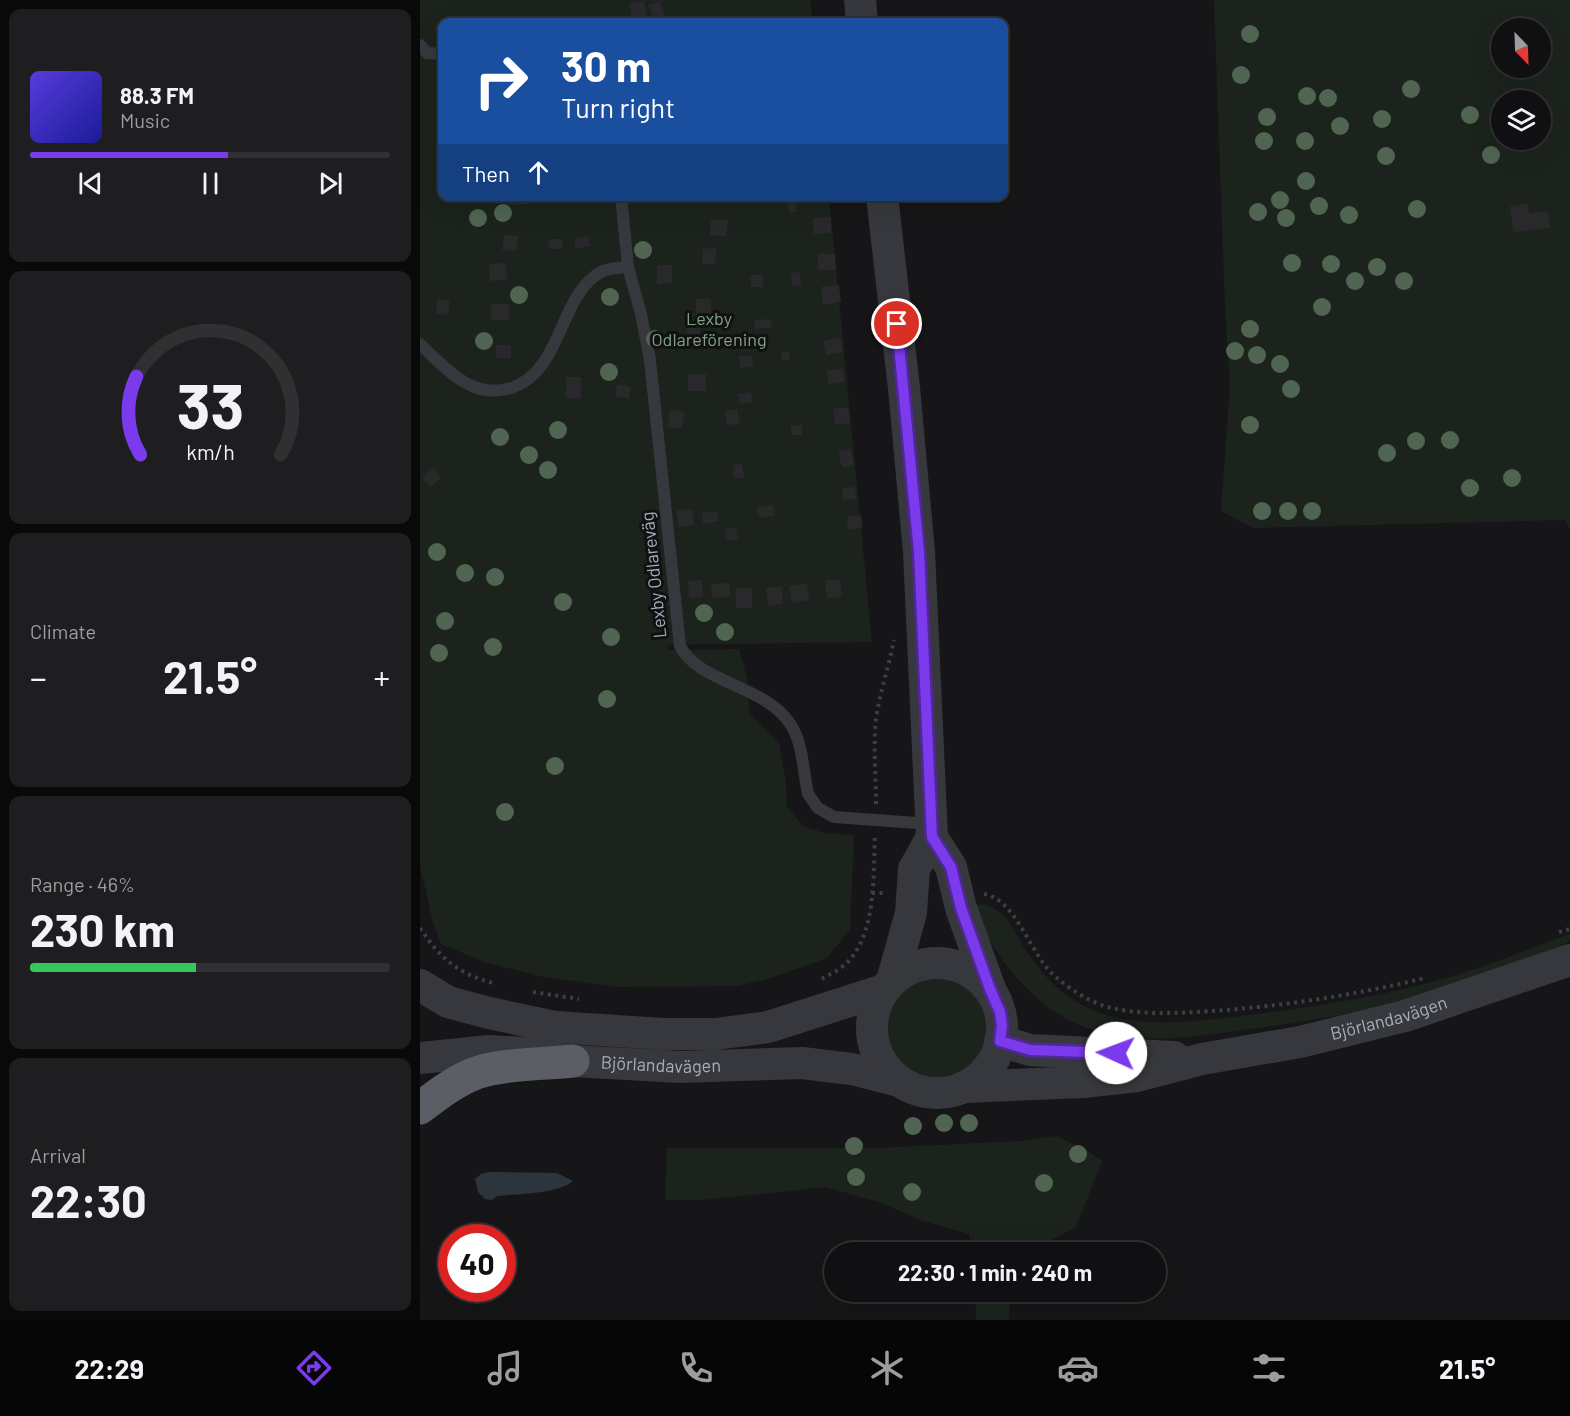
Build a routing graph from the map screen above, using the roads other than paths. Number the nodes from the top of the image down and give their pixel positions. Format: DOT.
graph roads {
  1 [pos="860,0"];
  2 [pos="862,18"];
  3 [pos="420,45"];
  4 [pos="438,54"];
  5 [pos="621,201"];
  6 [pos="883,201"];
  7 [pos="628,267"];
  8 [pos="420,345"];
  9 [pos="931,830"];
  10 [pos="1570,960"];
  11 [pos="420,985"];
  12 [pos="888,985"];
  13 [pos="990,989"];
  14 [pos="1000,1041"];
  15 [pos="420,1058"];
  16 [pos="1202,1059"];
  17 [pos="573,1061"];
  18 [pos="898,1081"];
  19 [pos="963,1087"];
  20 [pos="420,1108"];
  1 -- 2 [label="street"];
  3 -- 4 [label="lane"];
  5 -- 7 [label="lane, Lexby Odlareväg"];
  6 -- 9 [label="street"];
  7 -- 8 [label="lane"];
  7 -- 9 [label="lane, Lexby Odlareväg"];
  9 -- 12 [label="street"];
  9 -- 13 [label="street"];
  10 -- 16 [label="street, Björlandavägen"];
  11 -- 12 [label="street, Björlandavägen"];
  12 -- 13 [label="street"];
  12 -- 18 [label="street"];
  13 -- 14 [label="street"];
  14 -- 16 [label="street, Björlandavägen"];
  14 -- 19 [label="street"];
  15 -- 17 [label="street, Björlandavägen"];
  16 -- 19 [label="street, Björlandavägen"];
  17 -- 18 [label="street, Björlandavägen"];
  17 -- 20 [label="highway"];
  18 -- 19 [label="street"];
}
